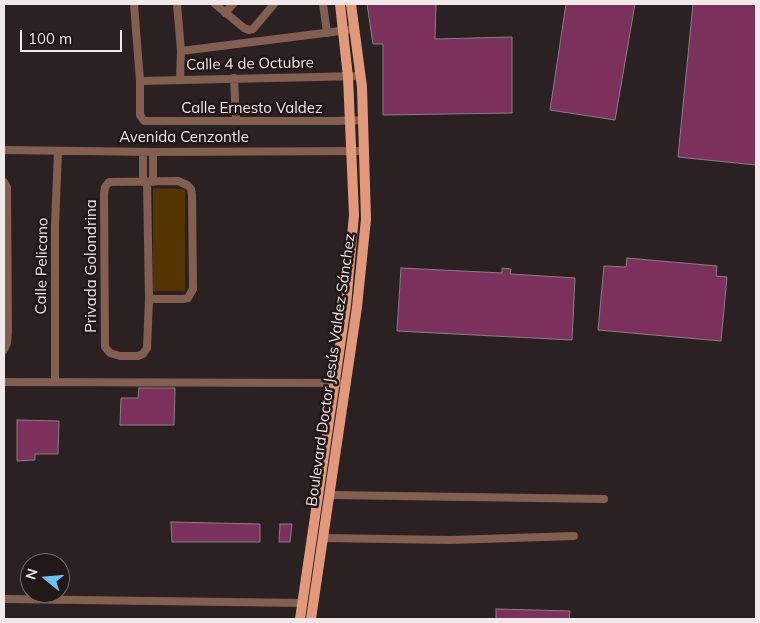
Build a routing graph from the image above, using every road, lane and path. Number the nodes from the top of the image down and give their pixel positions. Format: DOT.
graph roads {
  1 [pos="134,4"];
  2 [pos="177,4"];
  3 [pos="215,4"];
  4 [pos="233,4"];
  5 [pos="274,4"];
  6 [pos="323,4"];
  7 [pos="340,4"];
  8 [pos="351,4"];
  9 [pos="226,13"];
  10 [pos="355,29"];
  11 [pos="344,30"];
  12 [pos="327,33"];
  13 [pos="180,51"];
  14 [pos="360,76"];
  15 [pos="348,77"];
  16 [pos="234,78"];
  17 [pos="180,79"];
  18 [pos="140,80"];
  19 [pos="351,120"];
  20 [pos="364,120"];
  21 [pos="236,121"];
  22 [pos="4,150"];
  23 [pos="58,151"];
  24 [pos="352,151"];
  25 [pos="365,151"];
  26 [pos="144,152"];
  27 [pos="153,152"];
  28 [pos="4,182"];
  29 [pos="148,182"];
  30 [pos="149,299"];
  31 [pos="6,312"];
  32 [pos="4,350"];
  33 [pos="347,381"];
  34 [pos="4,382"];
  35 [pos="55,382"];
  36 [pos="335,384"];
  37 [pos="329,495"];
  38 [pos="604,499"];
  39 [pos="574,536"];
  40 [pos="323,538"];
  41 [pos="4,599"];
  42 [pos="303,602"];
  43 [pos="300,619"];
  44 [pos="311,619"];
  1 -- 18 [label="street"];
  2 -- 13 [label="street"];
  3 -- 9 [label="street"];
  4 -- 9 [label="street"];
  5 -- 9 [label="street"];
  6 -- 12 [label="street"];
  7 -- 11 [label="main road, Boulevard Doctor Jesús Valdez Sánchez"];
  8 -- 10 [label="main road, Boulevard Doctor Jesús Valdez Sánchez"];
  10 -- 11 [label="street"];
  10 -- 14 [label="main road, Boulevard Doctor Jesús Valdez Sánchez"];
  11 -- 12 [label="street"];
  11 -- 15 [label="main road, Boulevard Doctor Jesús Valdez Sánchez"];
  12 -- 13 [label="street"];
  13 -- 17 [label="street"];
  14 -- 15 [label="street, Calle 4 de Octubre"];
  14 -- 20 [label="main road, Boulevard Doctor Jesús Valdez Sánchez"];
  15 -- 16 [label="street, Calle 4 de Octubre"];
  15 -- 19 [label="main road, Boulevard Doctor Jesús Valdez Sánchez"];
  16 -- 17 [label="street, Calle 4 de Octubre"];
  16 -- 21 [label="street"];
  17 -- 18 [label="street, Calle 4 de Octubre"];
  18 -- 21 [label="street, Calle Ernesto Valdez"];
  19 -- 20 [label="street, Calle Ernesto Valdez"];
  19 -- 21 [label="street, Calle Ernesto Valdez"];
  19 -- 24 [label="main road, Boulevard Doctor Jesús Valdez Sánchez"];
  20 -- 25 [label="main road, Boulevard Doctor Jesús Valdez Sánchez"];
  22 -- 23 [label="street, Avenida Cenzontle"];
  23 -- 26 [label="street, Avenida Cenzontle"];
  23 -- 35 [label="street, Calle Pelicano"];
  24 -- 25 [label="street, Avenida Cenzontle"];
  24 -- 27 [label="street, Avenida Cenzontle"];
  24 -- 36 [label="main road, Boulevard Doctor Jesús Valdez Sánchez"];
  25 -- 33 [label="main road, Boulevard Doctor Jesús Valdez Sánchez"];
  26 -- 27 [label="street, Avenida Cenzontle"];
  26 -- 29 [label="street, Privada Golondrina"];
  27 -- 29 [label="street, Privada Golondrina"];
  28 -- 31 [label="street"];
  29 -- 30 [label="street, Privada Golondrina"];
  29 -- 30 [label="street, Privada Golondrina"];
  29 -- 30 [label="street, Privada Golondrina"];
  31 -- 32 [label="street"];
  33 -- 36 [label="street"];
  33 -- 37 [label="main road, Boulevard Doctor Jesús Valdez Sánchez"];
  34 -- 35 [label="street"];
  35 -- 36 [label="street"];
  36 -- 42 [label="main road, Boulevard Doctor Jesús Valdez Sánchez"];
  37 -- 38 [label="street"];
  37 -- 40 [label="main road, Boulevard Doctor Jesús Valdez Sánchez"];
  39 -- 40 [label="street"];
  40 -- 44 [label="main road, Boulevard Doctor Jesús Valdez Sánchez"];
  41 -- 42 [label="street"];
  42 -- 43 [label="main road, Boulevard Doctor Jesús Valdez Sánchez"];
}
